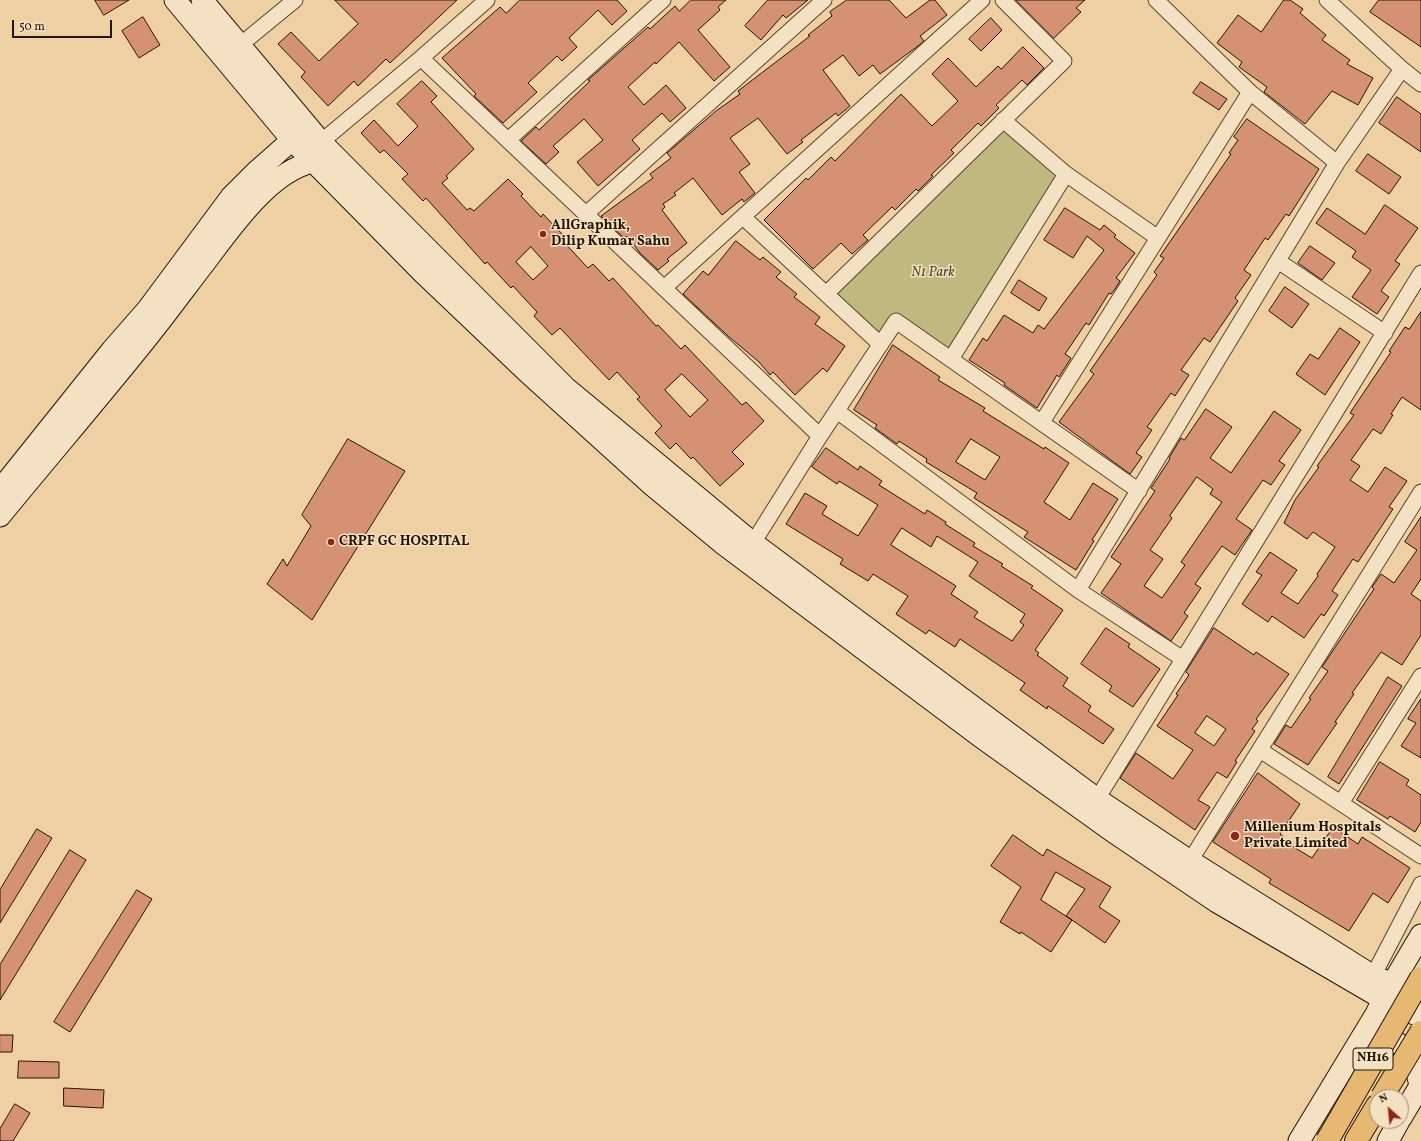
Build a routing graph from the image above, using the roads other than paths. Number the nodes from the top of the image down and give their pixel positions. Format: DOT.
graph roads {
  1 [pos="175,0"];
  2 [pos="202,0"];
  3 [pos="295,0"];
  4 [pos="487,0"];
  5 [pos="663,0"];
  6 [pos="824,0"];
  7 [pos="982,0"];
  8 [pos="1003,0"];
  9 [pos="1156,0"];
  10 [pos="1328,0"];
  11 [pos="218,20"];
  12 [pos="202,34"];
  13 [pos="239,46"];
  14 [pos="421,58"];
  15 [pos="1402,69"];
  16 [pos="1421,84"];
  17 [pos="1250,92"];
  18 [pos="1003,120"];
  19 [pos="292,140"];
  20 [pos="508,140"];
  21 [pos="321,142"];
  22 [pos="313,162"];
  23 [pos="1337,163"];
  24 [pos="1066,174"];
  25 [pos="374,210"];
  26 [pos="586,214"];
  27 [pos="743,217"];
  28 [pos="1158,238"];
  29 [pos="1278,261"];
  30 [pos="1421,273"];
  31 [pos="664,288"];
  32 [pos="826,294"];
  33 [pos="1385,333"];
  34 [pos="880,344"];
  35 [pos="951,358"];
  36 [pos="837,411"];
  37 [pos="1042,422"];
  38 [pos="820,436"];
  39 [pos="0,490"];
  40 [pos="1139,490"];
  41 [pos="1421,492"];
  42 [pos="0,516"];
  43 [pos="753,543"];
  44 [pos="1078,590"];
  45 [pos="1183,659"];
  46 [pos="1421,676"];
  47 [pos="1260,750"];
  48 [pos="1023,756"];
  49 [pos="1097,799"];
  50 [pos="1341,803"];
  51 [pos="1421,856"];
  52 [pos="1190,861"];
  53 [pos="1421,884"];
  54 [pos="1421,935"];
  55 [pos="1373,976"];
  56 [pos="1421,978"];
  57 [pos="1388,992"];
  58 [pos="1421,995"];
  59 [pos="1421,1017"];
  60 [pos="1421,1032"];
  61 [pos="1362,1038"];
  62 [pos="1421,1084"];
  63 [pos="1387,1089"];
  64 [pos="1409,1104"];
  65 [pos="1369,1119"];
  66 [pos="1395,1129"];
  67 [pos="1299,1141"];
  68 [pos="1327,1141"];
  69 [pos="1356,1141"];
  70 [pos="1388,1141"];
  1 -- 12 [label="street"];
  2 -- 11 [label="street"];
  3 -- 13 [label="street"];
  4 -- 14 [label="street"];
  5 -- 20 [label="street"];
  6 -- 26 [label="street"];
  7 -- 27 [label="street"];
  8 -- 18 [label="street"];
  9 -- 17 [label="street"];
  10 -- 15 [label="street"];
  11 -- 12 [label="street"];
  11 -- 13 [label="street"];
  12 -- 19 [label="street"];
  13 -- 21 [label="street"];
  14 -- 20 [label="street"];
  14 -- 21 [label="street"];
  15 -- 16 [label="street"];
  15 -- 23 [label="street"];
  17 -- 23 [label="street"];
  17 -- 28 [label="street"];
  18 -- 24 [label="street"];
  18 -- 32 [label="street"];
  19 -- 22 [label="street"];
  19 -- 39 [label="street"];
  20 -- 26 [label="street"];
  21 -- 25 [label="street"];
  22 -- 25 [label="street"];
  22 -- 42 [label="street"];
  23 -- 29 [label="street"];
  24 -- 28 [label="street"];
  24 -- 35 [label="street"];
  25 -- 43 [label="street"];
  25 -- 48 [label="street"];
  26 -- 31 [label="street"];
  27 -- 31 [label="street"];
  27 -- 32 [label="street"];
  28 -- 37 [label="street"];
  29 -- 33 [label="street"];
  29 -- 40 [label="street"];
  30 -- 33 [label="street"];
  31 -- 38 [label="street"];
  32 -- 34 [label="street"];
  33 -- 45 [label="street"];
  34 -- 35 [label="street"];
  34 -- 36 [label="street"];
  35 -- 37 [label="street"];
  36 -- 38 [label="street"];
  36 -- 44 [label="street"];
  37 -- 40 [label="street"];
  38 -- 43 [label="street"];
  40 -- 44 [label="street"];
  41 -- 47 [label="street"];
  43 -- 48 [label="street"];
  44 -- 45 [label="street"];
  45 -- 49 [label="street"];
  46 -- 50 [label="street"];
  47 -- 50 [label="street"];
  47 -- 52 [label="street"];
  48 -- 49 [label="street"];
  48 -- 57 [label="street"];
  49 -- 52 [label="street"];
  50 -- 51 [label="street"];
  52 -- 55 [label="street"];
  53 -- 55 [label="street"];
  54 -- 57 [label="street"];
  55 -- 57 [label="street"];
  56 -- 68 [label="highway, NH16, bridge"];
  57 -- 58 [label="street"];
  57 -- 59 [label="street"];
  57 -- 61 [label="street"];
  60 -- 63 [label="highway, NH16, bridge"];
  61 -- 62 [label="street"];
  61 -- 67 [label="street"];
  62 -- 64 [label="street"];
  65 -- 69 [label="highway"];
  66 -- 70 [label="street"];
}
